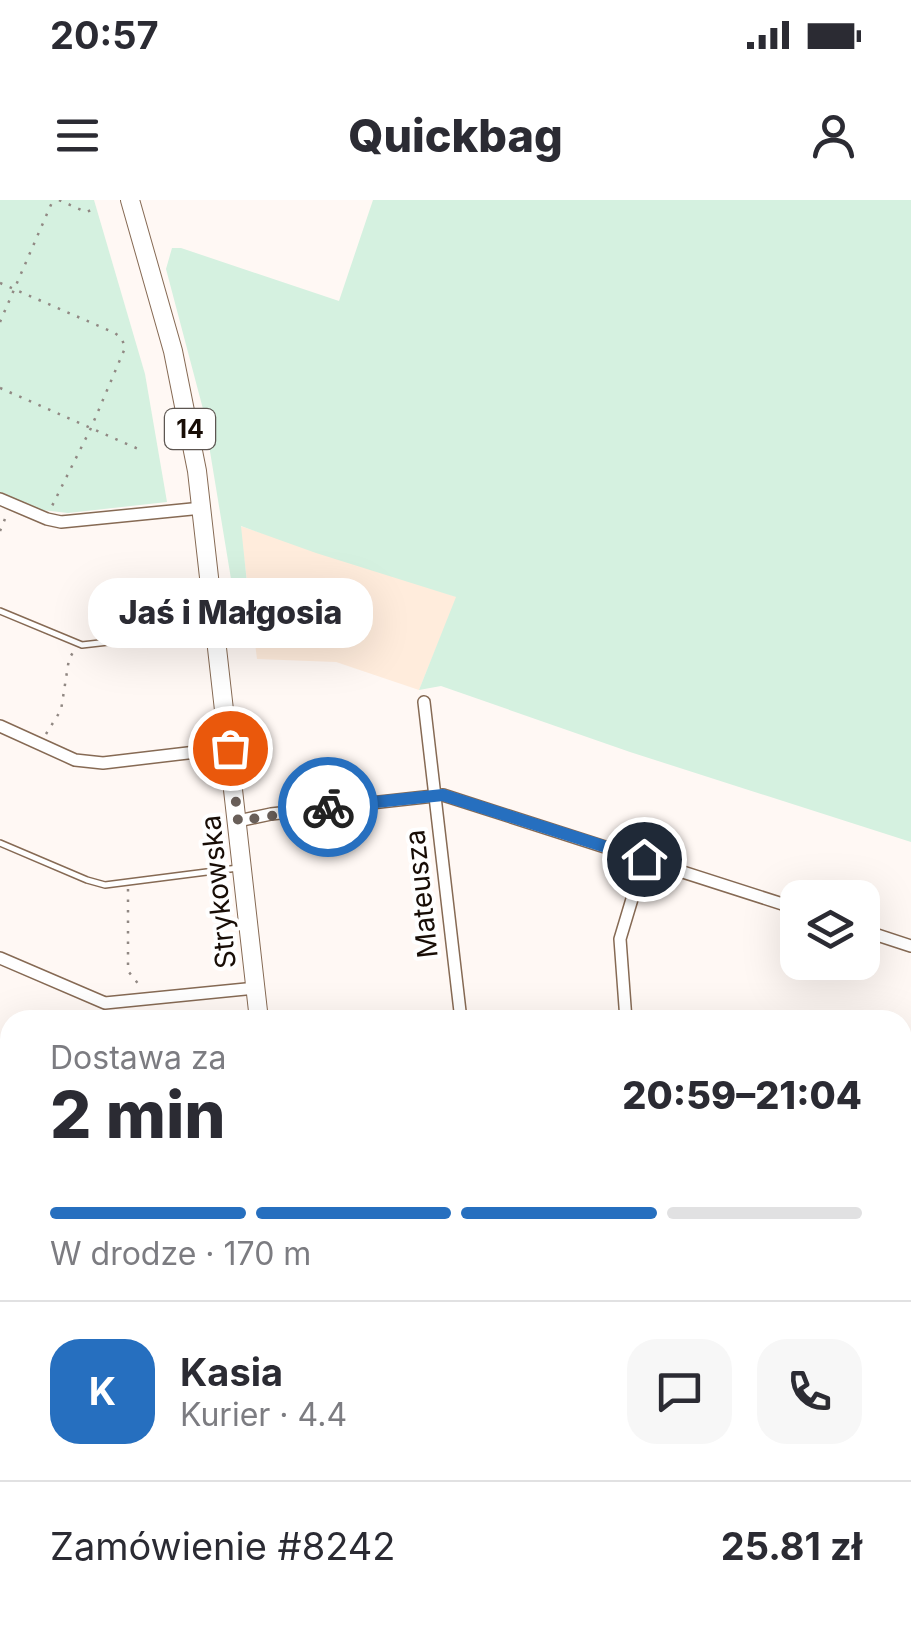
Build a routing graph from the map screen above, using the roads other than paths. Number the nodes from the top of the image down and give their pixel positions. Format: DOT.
graph roads {
  1 [pos="130,200"];
  2 [pos="6,501"];
  3 [pos="202,508"];
  4 [pos="0,611"];
  5 [pos="178,634"];
  6 [pos="424,702"];
  7 [pos="0,726"];
  8 [pos="230,748"];
  9 [pos="435,794"];
  10 [pos="238,821"];
  11 [pos="0,844"];
  12 [pos="644,859"];
  13 [pos="243,868"];
  14 [pos="780,903"];
  15 [pos="880,936"];
  16 [pos="911,946"];
  17 [pos="0,958"];
  18 [pos="256,988"];
  19 [pos="257,1010"];
  20 [pos="460,1010"];
  21 [pos="625,1010"];
  1 -- 3 [label="main road, Strykowska / 14"];
  2 -- 3 [label="street"];
  3 -- 8 [label="main road, Strykowska / 14"];
  4 -- 5 [label="lane"];
  6 -- 9 [label="street, Mateusza"];
  7 -- 8 [label="street"];
  8 -- 10 [label="main road, Strykowska / 14"];
  9 -- 10 [label="street"];
  9 -- 12 [label="street"];
  9 -- 20 [label="street, Mateusza"];
  10 -- 13 [label="main road, Strykowska / 14"];
  11 -- 13 [label="lane"];
  12 -- 14 [label="street"];
  12 -- 21 [label="street"];
  13 -- 18 [label="main road, Strykowska / 14"];
  15 -- 16 [label="street"];
  17 -- 18 [label="street"];
  18 -- 19 [label="main road, Strykowska / 14"];
}
